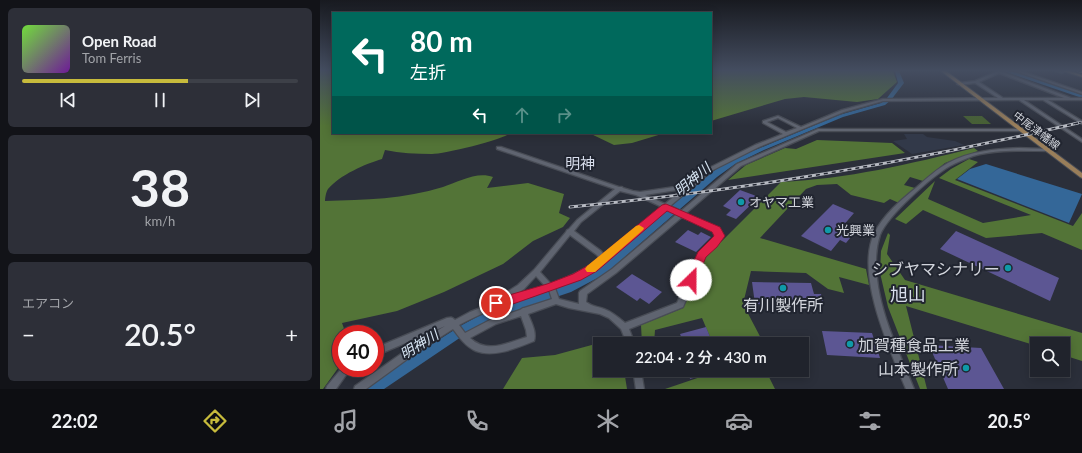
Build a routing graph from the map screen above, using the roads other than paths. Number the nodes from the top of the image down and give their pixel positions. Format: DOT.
graph roads {
  1 [pos="966,89"];
  2 [pos="987,89"];
  3 [pos="1044,89"];
  4 [pos="981,100"];
  5 [pos="1003,100"];
  6 [pos="1020,100"];
  7 [pos="1045,100"];
  8 [pos="1073,100"];
  9 [pos="1080,100"];
  10 [pos="1082,123"];
  11 [pos="808,126"];
  12 [pos="800,128"];
  13 [pos="816,129"];
  14 [pos="1020,130"];
  15 [pos="786,134"];
  16 [pos="1082,141"];
  17 [pos="500,148"];
  18 [pos="1048,150"];
  19 [pos="1082,176"];
  20 [pos="689,187"];
  21 [pos="620,188"];
  22 [pos="636,193"];
  23 [pos="667,207"];
  24 [pos="679,212"];
  25 [pos="569,231"];
  26 [pos="603,258"];
  27 [pos="536,272"];
  28 [pos="551,288"];
  29 [pos="556,301"];
  30 [pos="496,305"];
  31 [pos="589,308"];
  32 [pos="523,311"];
  33 [pos="455,326"];
  34 [pos="624,327"];
  35 [pos="463,336"];
  36 [pos="628,337"];
  37 [pos="384,348"];
  38 [pos="340,377"];
  39 [pos="637,377"];
  40 [pos="330,389"];
  41 [pos="358,389"];
  42 [pos="640,389"];
  43 [pos="910,389"];
  1 -- 4 [label="main road, 中尾津幡線"];
  2 -- 5 [label="street"];
  3 -- 8 [label="street"];
  4 -- 5 [label="street"];
  4 -- 11 [label="street"];
  4 -- 14 [label="main road, 中尾津幡線"];
  5 -- 6 [label="street"];
  6 -- 7 [label="street"];
  6 -- 16 [label="street"];
  7 -- 8 [label="street"];
  7 -- 10 [label="street"];
  8 -- 9 [label="street"];
  11 -- 12 [label="street"];
  11 -- 13 [label="street"];
  12 -- 15 [label="street"];
  12 -- 15 [label="street"];
  13 -- 14 [label="street"];
  13 -- 24 [label="street"];
  14 -- 18 [label="main road, 中尾津幡線"];
  15 -- 20 [label="street"];
  17 -- 21 [label="street"];
  18 -- 19 [label="main road, 中尾津幡線"];
  18 -- 43 [label="street"];
  20 -- 22 [label="street"];
  20 -- 23 [label="street"];
  21 -- 22 [label="street"];
  21 -- 25 [label="street"];
  22 -- 23 [label="street"];
  23 -- 24 [label="street"];
  23 -- 26 [label="street"];
  24 -- 31 [label="street"];
  24 -- 34 [label="street"];
  25 -- 26 [label="street"];
  25 -- 27 [label="street"];
  26 -- 28 [label="street"];
  27 -- 28 [label="street"];
  27 -- 30 [label="street"];
  28 -- 29 [label="street"];
  28 -- 30 [label="street"];
  29 -- 31 [label="street"];
  29 -- 32 [label="street"];
  30 -- 33 [label="street"];
  31 -- 34 [label="street"];
  32 -- 35 [label="street"];
  32 -- 35 [label="street"];
  33 -- 35 [label="street"];
  33 -- 37 [label="street"];
  33 -- 41 [label="street"];
  34 -- 36 [label="street"];
  38 -- 40 [label="street"];
  39 -- 42 [label="street"];
}
